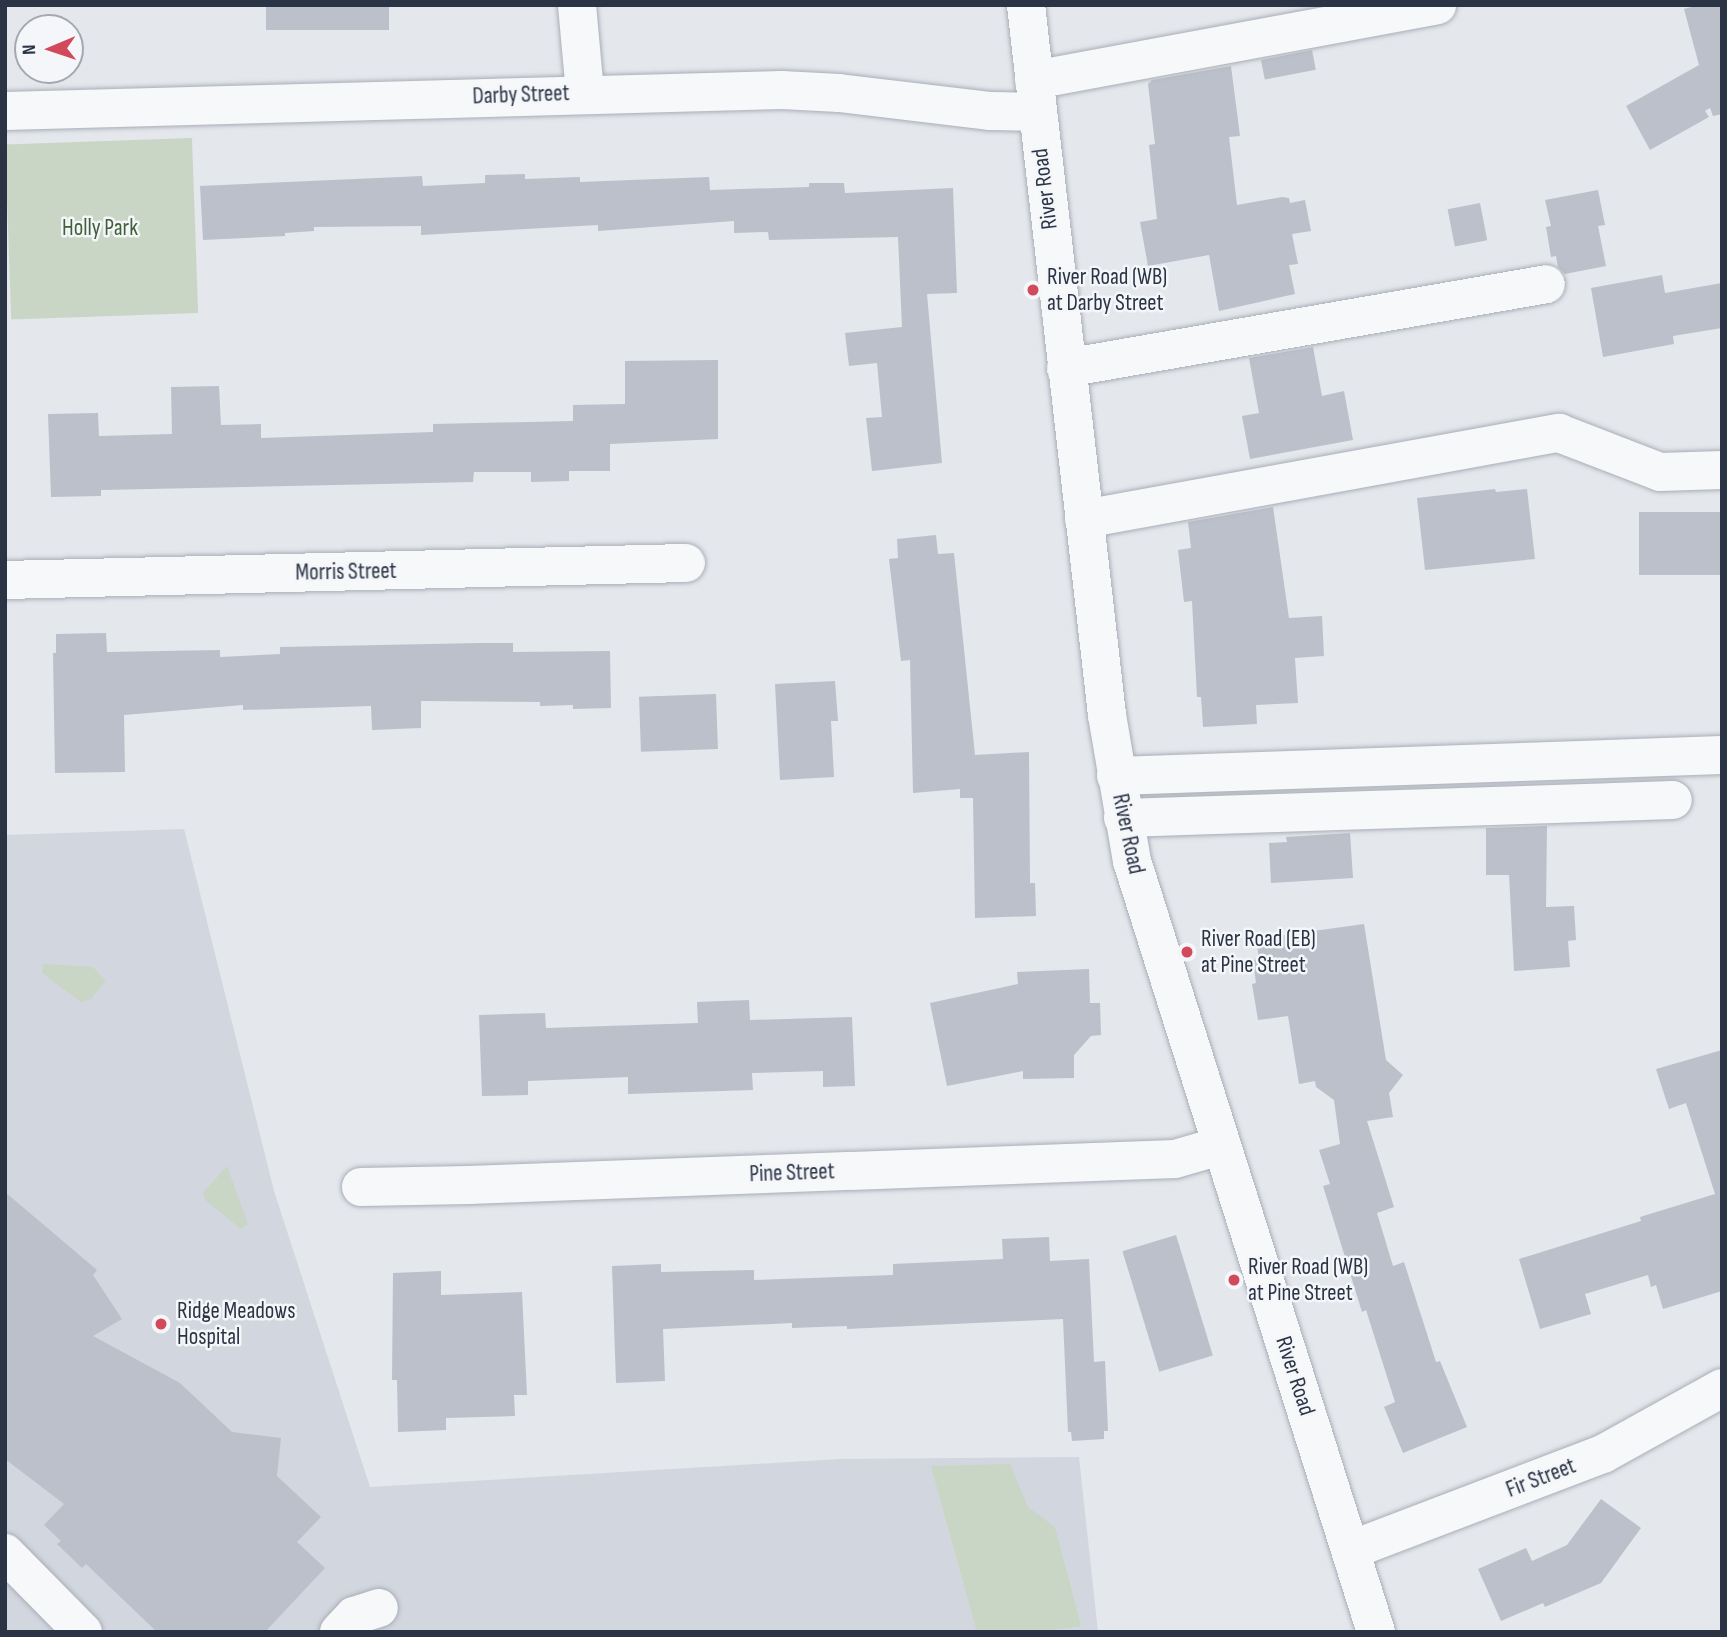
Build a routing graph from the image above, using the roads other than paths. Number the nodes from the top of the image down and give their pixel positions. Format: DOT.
graph roads {
  1 [pos="577,5"];
  2 [pos="1026,5"];
  3 [pos="1437,5"];
  4 [pos="585,93"];
  5 [pos="1035,96"];
  6 [pos="5,111"];
  7 [pos="1546,284"];
  8 [pos="1066,368"];
  9 [pos="1722,470"];
  10 [pos="1084,519"];
  11 [pos="686,563"];
  12 [pos="5,580"];
  13 [pos="1722,755"];
  14 [pos="1116,776"];
  15 [pos="1673,800"];
  16 [pos="1123,818"];
  17 [pos="1220,1146"];
  18 [pos="361,1186"];
  19 [pos="1722,1388"];
  20 [pos="1352,1550"];
  21 [pos="5,1553"];
  22 [pos="379,1608"];
  23 [pos="83,1632"];
  24 [pos="339,1632"];
  25 [pos="1376,1632"];
  1 -- 4 [label="street"];
  2 -- 5 [label="street, River Road"];
  3 -- 5 [label="street, Darby Street"];
  4 -- 5 [label="street, Darby Street"];
  4 -- 6 [label="street, Darby Street"];
  5 -- 8 [label="street, River Road"];
  7 -- 8 [label="street"];
  8 -- 10 [label="street, River Road"];
  9 -- 10 [label="street"];
  10 -- 14 [label="street, River Road"];
  11 -- 12 [label="street, Morris Street"];
  13 -- 14 [label="street"];
  14 -- 16 [label="street, River Road"];
  15 -- 16 [label="street"];
  16 -- 17 [label="street, River Road"];
  17 -- 18 [label="street, Pine Street"];
  17 -- 20 [label="street, River Road"];
  19 -- 20 [label="street, Fir Street"];
  20 -- 25 [label="street, River Road"];
  21 -- 23 [label="street"];
  22 -- 24 [label="street"];
}
